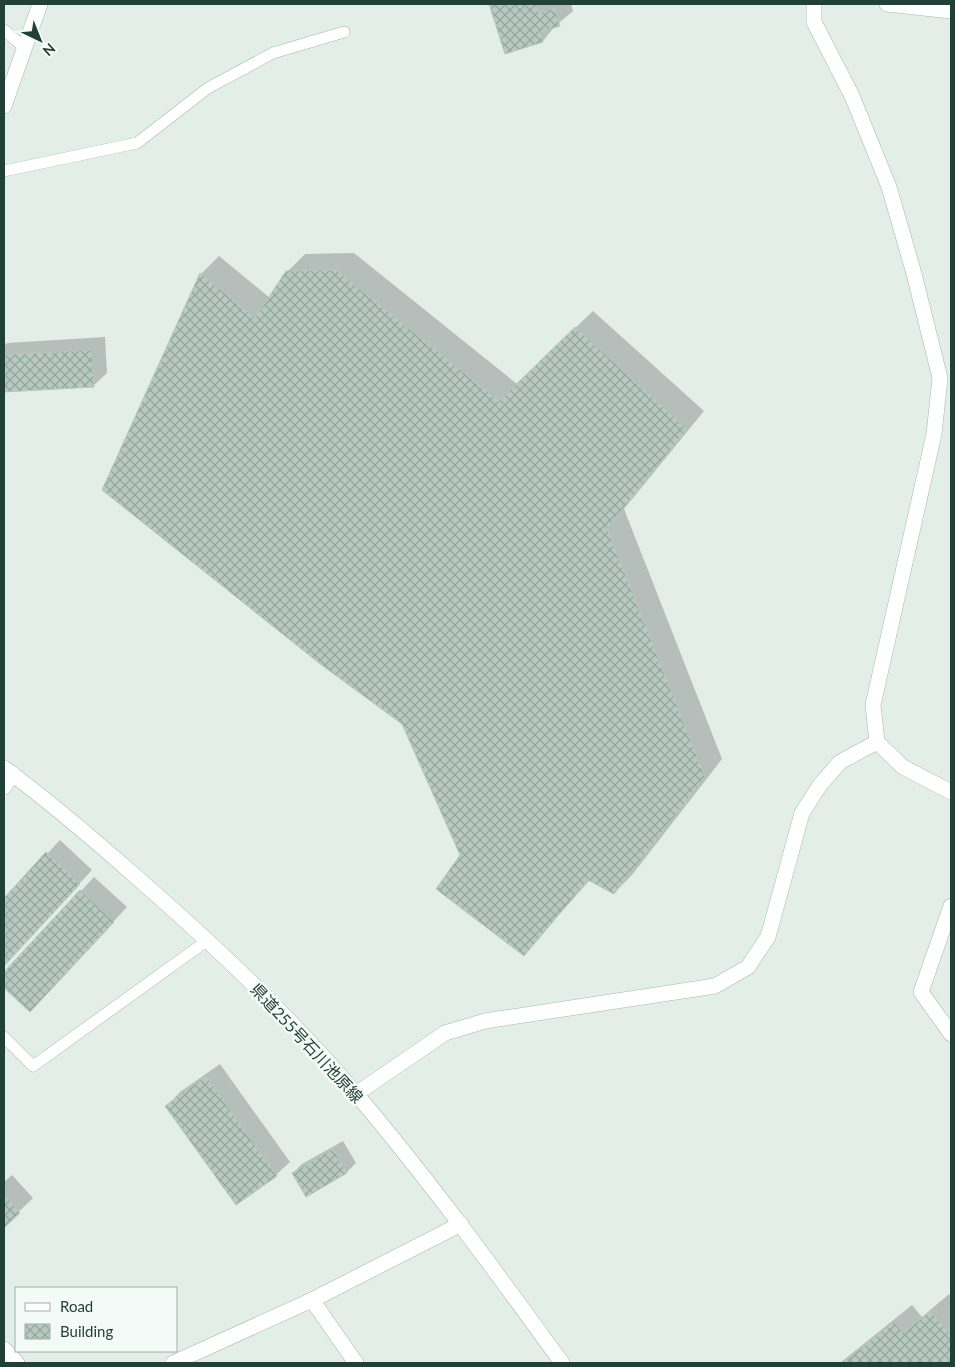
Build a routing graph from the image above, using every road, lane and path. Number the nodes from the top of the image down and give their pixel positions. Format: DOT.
graph roads {
  1 [pos="40,4"];
  2 [pos="814,4"];
  3 [pos="887,4"];
  4 [pos="951,11"];
  5 [pos="4,30"];
  6 [pos="344,32"];
  7 [pos="24,46"];
  8 [pos="4,106"];
  9 [pos="4,171"];
  10 [pos="877,742"];
  11 [pos="8,771"];
  12 [pos="4,787"];
  13 [pos="951,792"];
  14 [pos="951,906"];
  15 [pos="208,940"];
  16 [pos="951,1034"];
  17 [pos="4,1037"];
  18 [pos="356,1094"];
  19 [pos="461,1224"];
  20 [pos="312,1300"];
  21 [pos="4,1349"];
  22 [pos="17,1363"];
  23 [pos="173,1363"];
  24 [pos="356,1363"];
  25 [pos="562,1363"];
  1 -- 7 [label="street"];
  2 -- 10 [label="street"];
  3 -- 4 [label="street"];
  5 -- 7 [label="lane"];
  6 -- 9 [label="lane"];
  7 -- 8 [label="street"];
  10 -- 13 [label="street"];
  10 -- 18 [label="street"];
  11 -- 12 [label="street"];
  11 -- 15 [label="street, 県道255号石川池原線"];
  14 -- 16 [label="street"];
  15 -- 17 [label="lane"];
  15 -- 18 [label="street, 県道255号石川池原線"];
  18 -- 19 [label="street, 県道255号石川池原線"];
  19 -- 20 [label="street"];
  19 -- 25 [label="street, 県道255号石川池原線"];
  20 -- 23 [label="street"];
  20 -- 24 [label="street"];
  21 -- 22 [label="street"];
}
